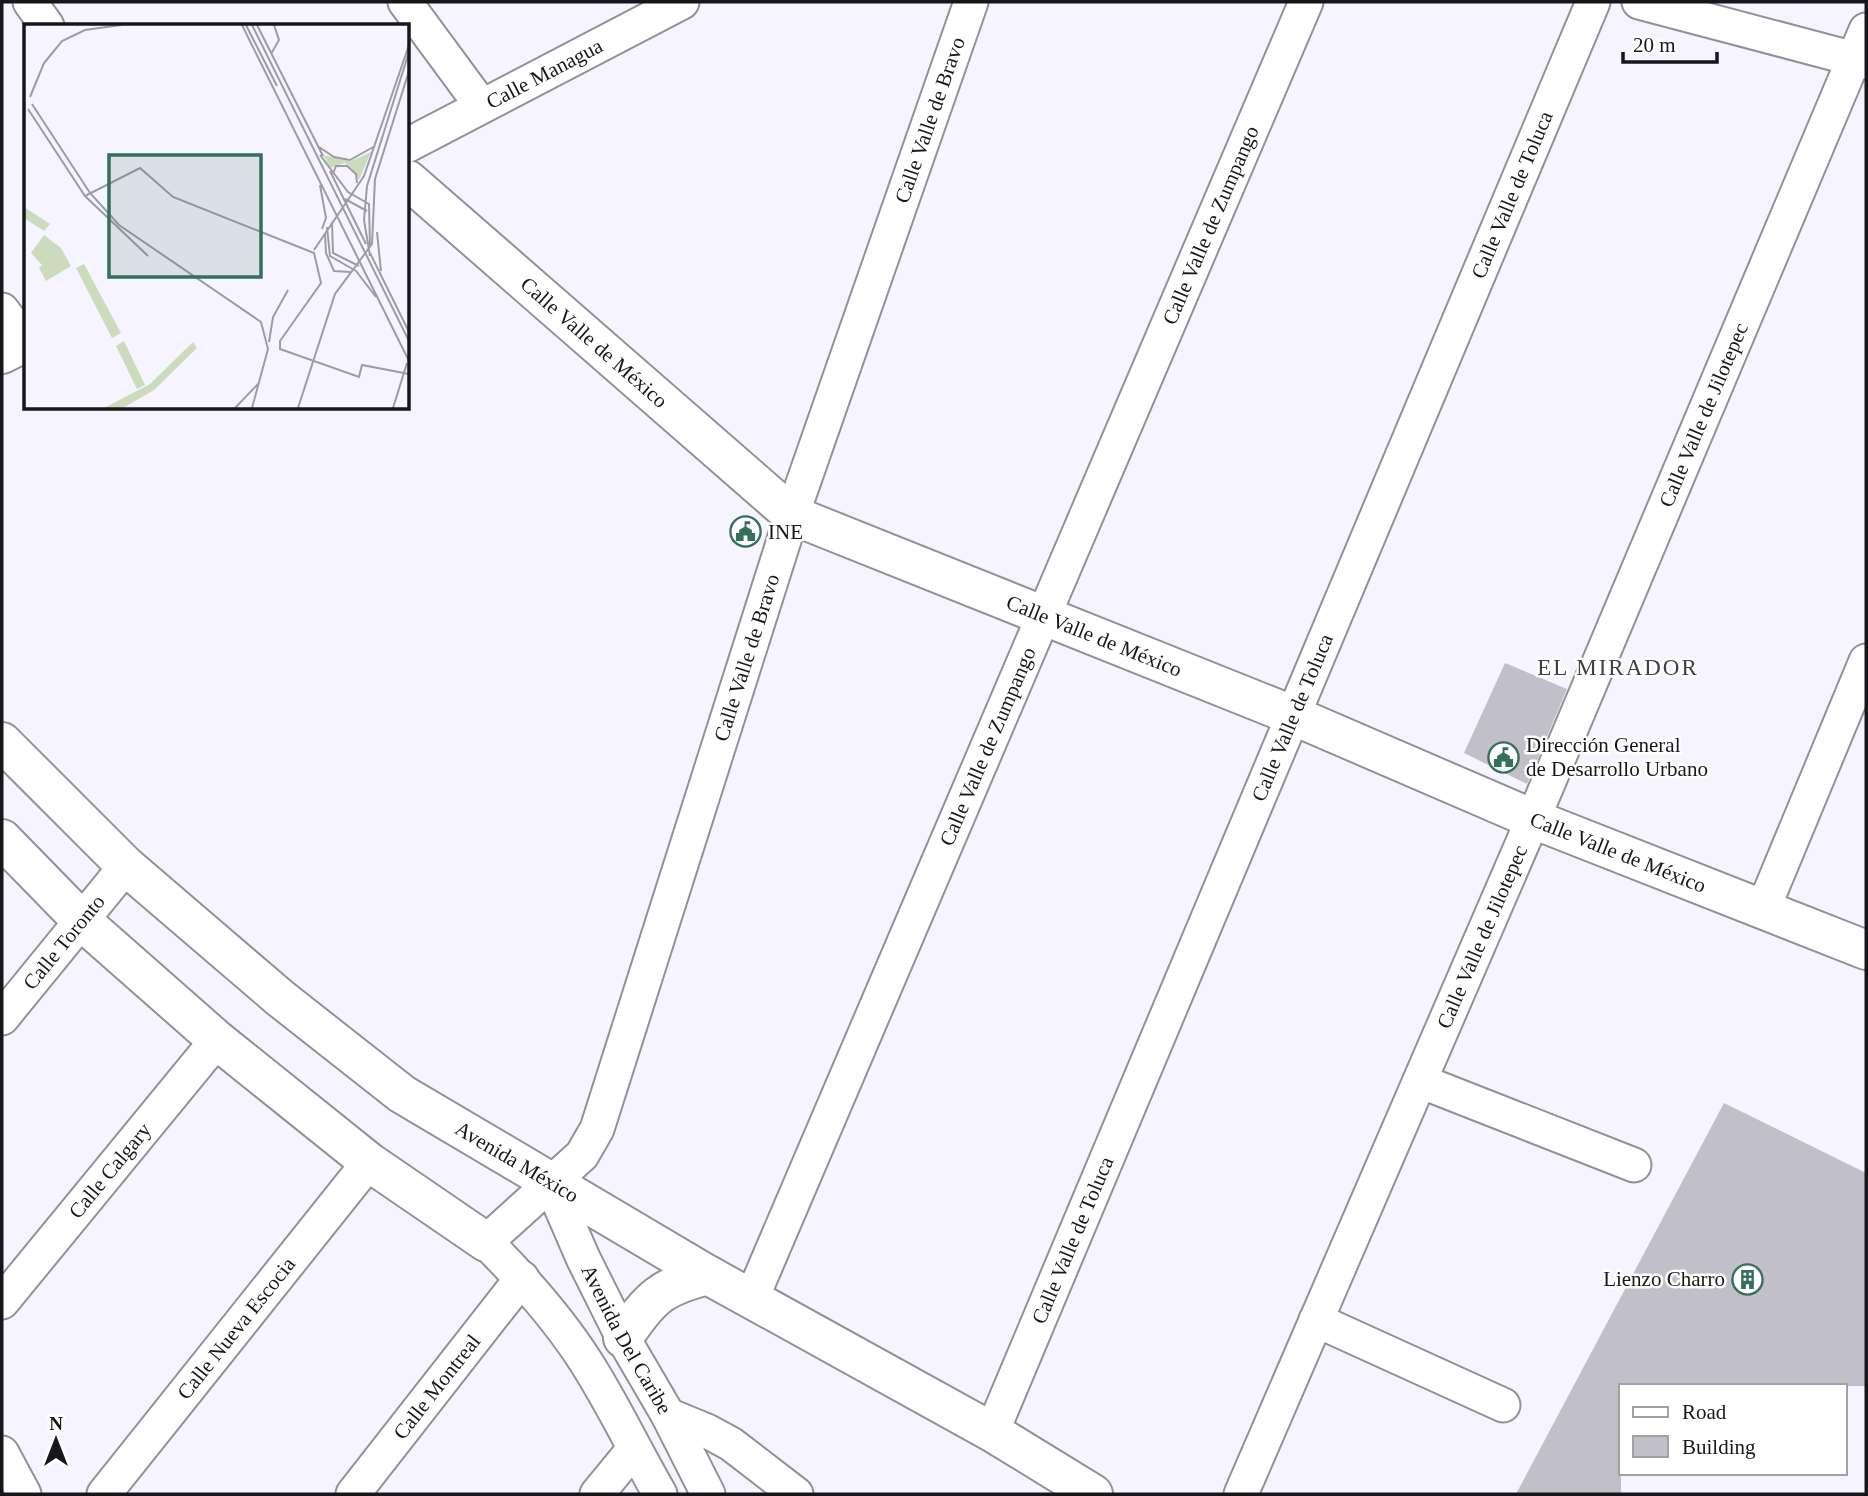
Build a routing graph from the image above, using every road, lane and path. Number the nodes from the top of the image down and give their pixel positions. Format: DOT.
graph roads {
  1 [pos="30,2"];
  2 [pos="405,2"];
  3 [pos="682,2"];
  4 [pos="971,2"];
  5 [pos="1306,2"];
  6 [pos="1593,2"];
  7 [pos="1639,2"];
  8 [pos="640,11"];
  9 [pos="46,24"];
  10 [pos="1862,50"];
  11 [pos="481,105"];
  12 [pos="410,144"];
  13 [pos="410,182"];
  14 [pos="2,310"];
  15 [pos="24,339"];
  16 [pos="24,343"];
  17 [pos="2,354"];
  18 [pos="792,515"];
  19 [pos="1045,617"];
  20 [pos="1866,661"];
  21 [pos="1292,715"];
  22 [pos="2,742"];
  23 [pos="1533,819"];
  24 [pos="2,839"];
  25 [pos="126,866"];
  26 [pos="1763,909"];
  27 [pos="83,922"];
  28 [pos="1866,950"];
  29 [pos="2,1018"];
  30 [pos="217,1040"];
  31 [pos="1420,1081"];
  32 [pos="369,1161"];
  33 [pos="1634,1165"];
  34 [pos="551,1184"];
  35 [pos="486,1242"];
  36 [pos="708,1275"];
  37 [pos="522,1278"];
  38 [pos="751,1300"];
  39 [pos="2,1302"];
  40 [pos="1317,1320"];
  41 [pos="623,1338"];
  42 [pos="587,1363"];
  43 [pos="1503,1405"];
  44 [pos="668,1415"];
  45 [pos="992,1432"];
  46 [pos="634,1449"];
  47 [pos="2,1453"];
  48 [pos="24,1494"];
  49 [pos="104,1494"];
  50 [pos="353,1494"];
  51 [pos="597,1494"];
  52 [pos="660,1494"];
  53 [pos="708,1494"];
  54 [pos="796,1494"];
  55 [pos="1093,1494"];
  56 [pos="1241,1494"];
  1 -- 9 [label="street"];
  2 -- 11 [label="street"];
  3 -- 8 [label="street, Calle Managua"];
  4 -- 18 [label="street, Calle Valle de Bravo"];
  5 -- 19 [label="street, Calle Valle de Zumpango"];
  6 -- 21 [label="street, Calle Valle de Toluca"];
  7 -- 10 [label="street"];
  8 -- 11 [label="street, Calle Managua"];
  10 -- 23 [label="street, Calle Valle de Jilotepec"];
  11 -- 12 [label="street, Calle Managua"];
  13 -- 18 [label="main road, Calle Valle de México"];
  14 -- 15 [label="street"];
  16 -- 17 [label="main road"];
  18 -- 19 [label="main road, Calle Valle de México"];
  18 -- 34 [label="street, Calle Valle de Bravo"];
  19 -- 21 [label="main road, Calle Valle de México"];
  19 -- 38 [label="street, Calle Valle de Zumpango"];
  20 -- 26 [label="street"];
  21 -- 23 [label="main road, Calle Valle de México"];
  21 -- 45 [label="street, Calle Valle de Toluca"];
  22 -- 25 [label="main road, Avenida México"];
  23 -- 26 [label="main road, Calle Valle de México"];
  23 -- 31 [label="street, Calle Valle de Jilotepec"];
  24 -- 27 [label="main road"];
  25 -- 27 [label="street, Calle Toronto"];
  25 -- 34 [label="main road, Avenida México"];
  26 -- 28 [label="main road, Calle Valle de México"];
  27 -- 29 [label="street, Calle Toronto"];
  27 -- 30 [label="main road"];
  30 -- 32 [label="main road"];
  30 -- 39 [label="street, Calle Calgary"];
  31 -- 33 [label="street"];
  31 -- 40 [label="street, Calle Valle de Jilotepec"];
  32 -- 35 [label="main road"];
  32 -- 49 [label="street, Calle Nueva Escocia"];
  34 -- 35 [label="street, Calle Valle de Bravo"];
  34 -- 36 [label="main road, Avenida México"];
  34 -- 41 [label="street, Avenida Del Caribe"];
  35 -- 37 [label="street"];
  36 -- 38 [label="main road, Avenida México"];
  36 -- 41 [label="main road"];
  37 -- 42 [label="street"];
  37 -- 50 [label="street, Calle Montreal"];
  38 -- 45 [label="main road, Avenida México"];
  40 -- 43 [label="street"];
  40 -- 56 [label="street, Calle Valle de Jilotepec"];
  41 -- 42 [label="street"];
  41 -- 44 [label="street, Avenida Del Caribe"];
  42 -- 46 [label="street"];
  44 -- 53 [label="street, Avenida Del Caribe"];
  44 -- 54 [label="street"];
  45 -- 55 [label="main road, Avenida México"];
  46 -- 51 [label="street"];
  46 -- 52 [label="street"];
  47 -- 48 [label="street"];
}
